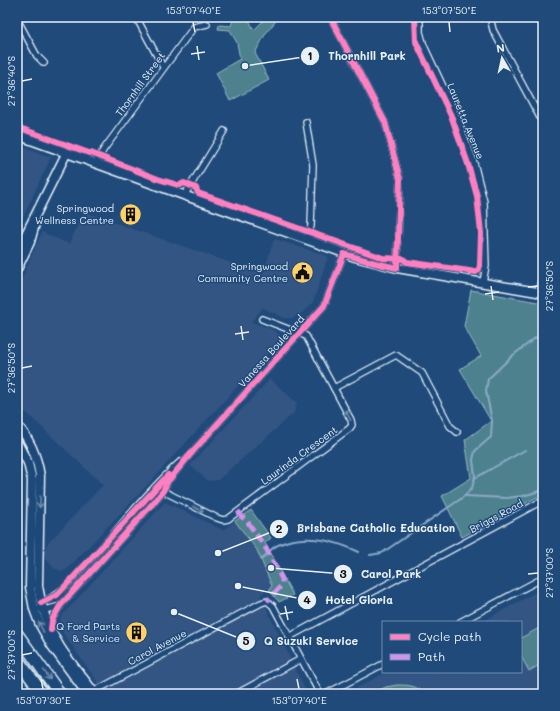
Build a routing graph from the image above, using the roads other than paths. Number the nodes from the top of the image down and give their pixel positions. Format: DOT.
graph roads {
  1 [pos="136,17"];
  2 [pos="330,17"];
  3 [pos="420,17"];
  4 [pos="490,17"];
  5 [pos="17,19"];
  6 [pos="207,24"];
  7 [pos="44,63"];
  8 [pos="163,67"];
  9 [pos="306,122"];
  10 [pos="543,123"];
  11 [pos="224,130"];
  12 [pos="17,135"];
  13 [pos="66,154"];
  14 [pos="95,164"];
  15 [pos="184,196"];
  16 [pos="40,208"];
  17 [pos="307,240"];
  18 [pos="17,252"];
  19 [pos="344,254"];
  20 [pos="17,268"];
  21 [pos="397,268"];
  22 [pos="543,274"];
  23 [pos="483,282"];
  24 [pos="541,292"];
  25 [pos="262,319"];
  26 [pos="299,334"];
  27 [pos="334,388"];
  28 [pos="17,424"];
  29 [pos="457,432"];
  30 [pos="17,442"];
  31 [pos="194,450"];
  32 [pos="163,491"];
  33 [pos="543,503"];
  34 [pos="102,547"];
  35 [pos="108,552"];
  36 [pos="543,578"];
  37 [pos="60,606"];
  38 [pos="39,607"];
  39 [pos="462,621"];
  40 [pos="51,630"];
  41 [pos="17,634"];
  42 [pos="290,637"];
  43 [pos="17,659"];
  44 [pos="301,659"];
  45 [pos="382,665"];
  46 [pos="91,693"];
  47 [pos="43,694"];
  48 [pos="60,694"];
  49 [pos="236,694"];
  50 [pos="320,694"];
  51 [pos="326,694"];
  1 -- 8 [label="street"];
  2 -- 21 [label="street"];
  3 -- 23 [label="street, Lauretta Avenue"];
  4 -- 10 [label="street"];
  5 -- 7 [label="street"];
  6 -- 8 [label="street, Thornhill Street"];
  8 -- 14 [label="street, Thornhill Street"];
  9 -- 17 [label="street"];
  11 -- 15 [label="street"];
  12 -- 13 [label="street"];
  13 -- 14 [label="street"];
  13 -- 16 [label="street"];
  14 -- 15 [label="street"];
  15 -- 17 [label="street"];
  16 -- 18 [label="street"];
  16 -- 20 [label="street"];
  17 -- 19 [label="street"];
  19 -- 21 [label="street"];
  19 -- 26 [label="street, Vanessa Boulevard"];
  21 -- 23 [label="street"];
  22 -- 24 [label="street"];
  23 -- 24 [label="street"];
  25 -- 26 [label="street"];
  26 -- 27 [label="street, Laurinda Crescent"];
  26 -- 31 [label="street, Vanessa Boulevard"];
  27 -- 29 [label="street"];
  32 -- 27 [label="street, Laurinda Crescent, one-way"];
  28 -- 38 [label="street, one-way"];
  30 -- 38 [label="street"];
  31 -- 32 [label="street, Vanessa Boulevard"];
  31 -- 34 [label="street, Vanessa Boulevard"];
  32 -- 35 [label="street, Vanessa Boulevard"];
  33 -- 42 [label="street, Briggs Road"];
  34 -- 35 [label="street"];
  34 -- 38 [label="street, Vanessa Boulevard"];
  35 -- 37 [label="street, Vanessa Boulevard"];
  36 -- 39 [label="street"];
  37 -- 38 [label="street"];
  37 -- 40 [label="street, Vanessa Boulevard"];
  38 -- 40 [label="street"];
  46 -- 38 [label="street, one-way"];
  40 -- 46 [label="street"];
  41 -- 48 [label="highway, one-way"];
  42 -- 44 [label="street, Carol Avenue"];
  42 -- 46 [label="street, Carol Avenue"];
  43 -- 47 [label="highway"];
  44 -- 49 [label="street"];
  44 -- 50 [label="street, Carol Avenue"];
  45 -- 51 [label="street"];
}
